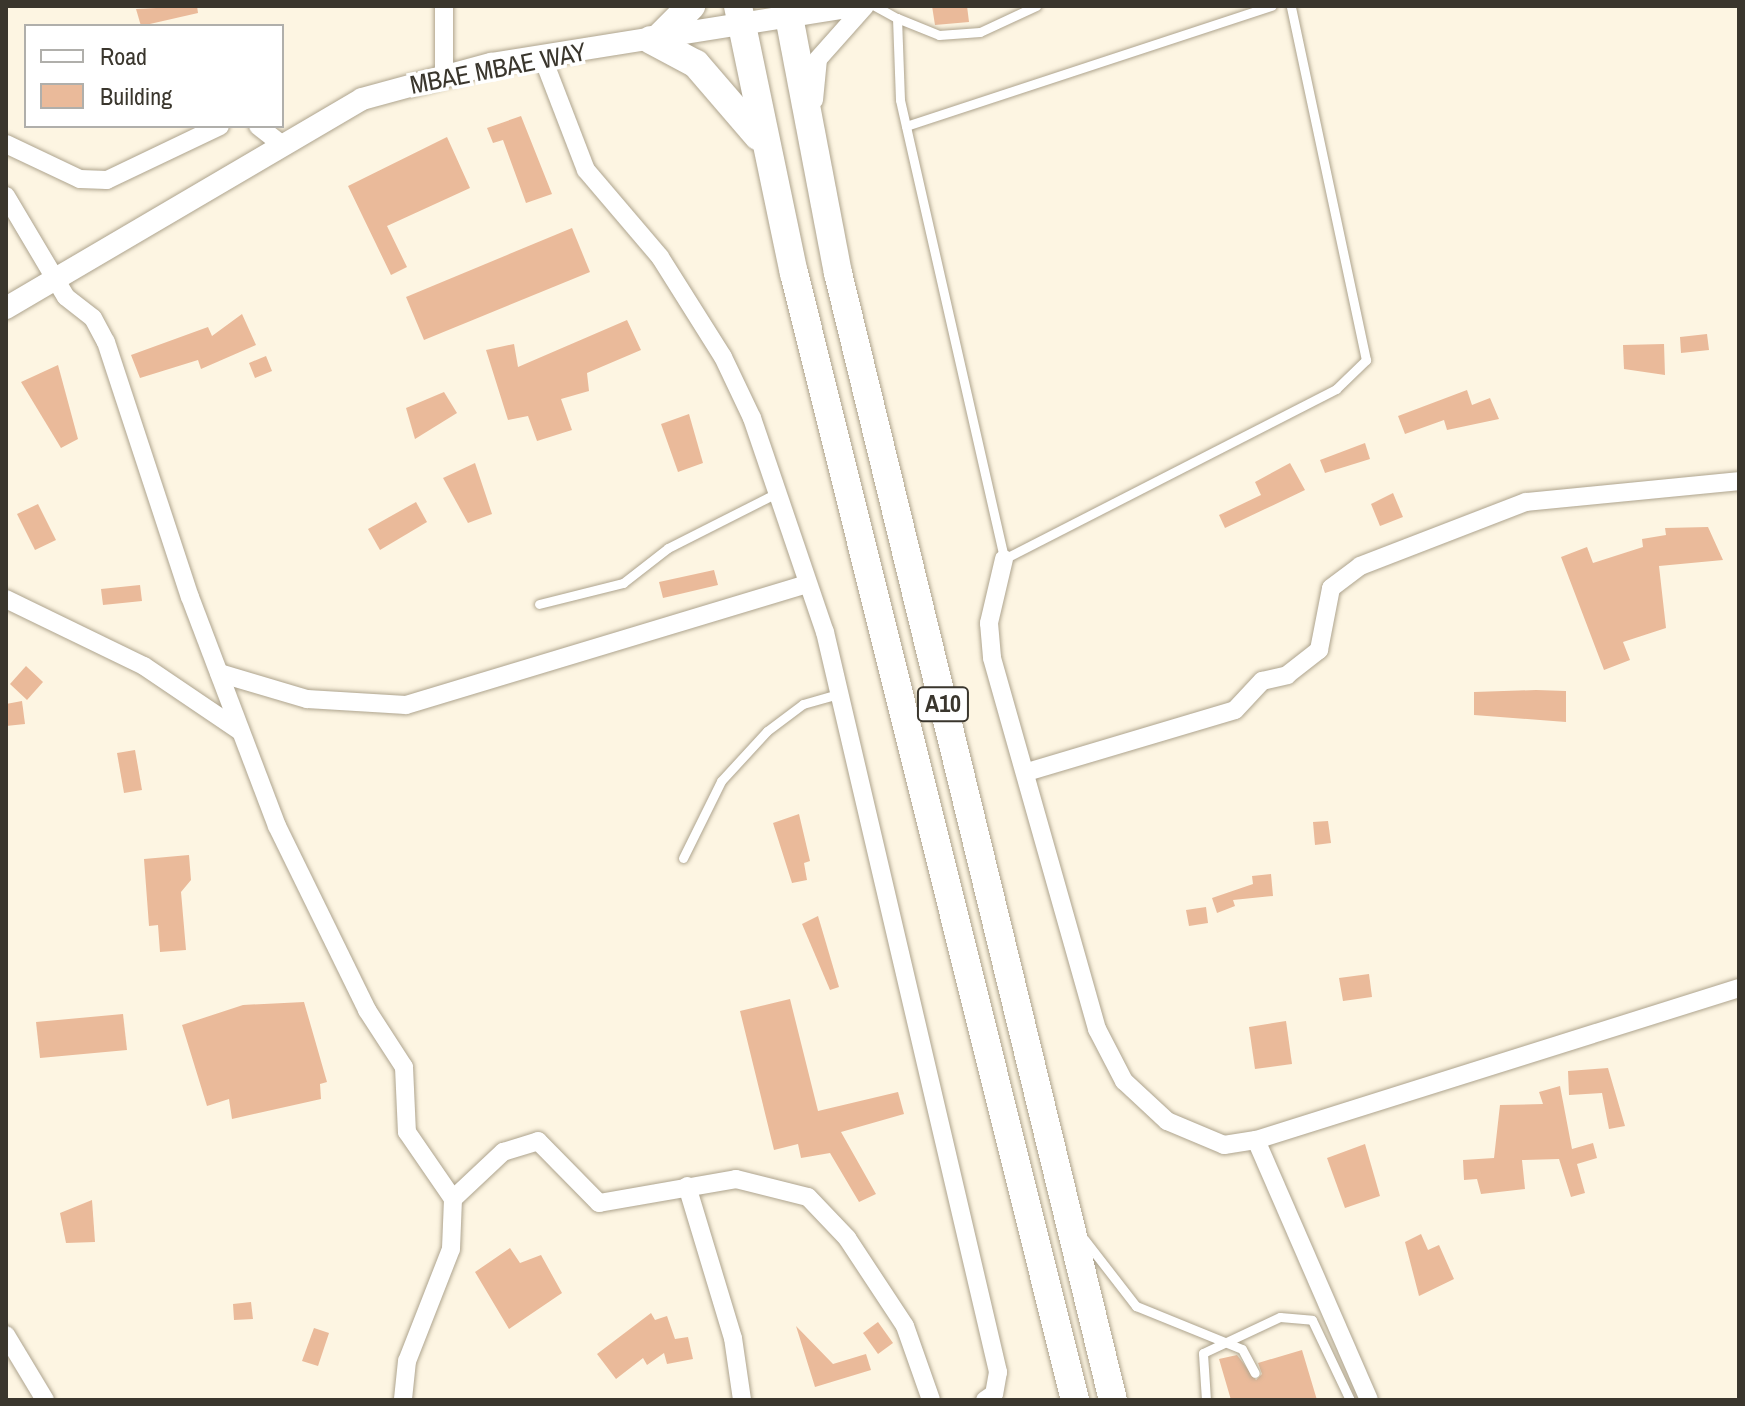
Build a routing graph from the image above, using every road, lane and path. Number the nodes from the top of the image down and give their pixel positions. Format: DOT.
graph roads {
  1 [pos="444,6"];
  2 [pos="691,6"];
  3 [pos="852,6"];
  4 [pos="865,6"];
  5 [pos="875,6"];
  6 [pos="1036,6"];
  7 [pos="1272,6"];
  8 [pos="1291,6"];
  9 [pos="788,13"];
  10 [pos="739,17"];
  11 [pos="897,18"];
  12 [pos="655,39"];
  13 [pos="542,56"];
  14 [pos="444,74"];
  15 [pos="906,126"];
  16 [pos="216,128"];
  17 [pos="261,128"];
  18 [pos="764,143"];
  19 [pos="6,144"];
  20 [pos="281,144"];
  21 [pos="6,196"];
  22 [pos="833,245"];
  23 [pos="54,279"];
  24 [pos="6,308"];
  25 [pos="1739,481"];
  26 [pos="779,492"];
  27 [pos="1004,559"];
  28 [pos="807,584"];
  29 [pos="6,599"];
  30 [pos="539,604"];
  31 [pos="219,673"];
  32 [pos="839,694"];
  33 [pos="242,733"];
  34 [pos="1027,772"];
  35 [pos="683,858"];
  36 [pos="1739,988"];
  37 [pos="1256,1140"];
  38 [pos="687,1186"];
  39 [pos="453,1199"];
  40 [pos="1068,1216"];
  41 [pos="6,1335"];
  42 [pos="1220,1341"];
  43 [pos="1255,1373"];
  44 [pos="45,1400"];
  45 [pos="403,1400"];
  46 [pos="742,1400"];
  47 [pos="931,1400"];
  48 [pos="985,1400"];
  49 [pos="1075,1400"];
  50 [pos="1113,1400"];
  51 [pos="1206,1400"];
  52 [pos="1350,1400"];
  53 [pos="1369,1400"];
  1 -- 14 [label="street"];
  2 -- 12 [label="main road"];
  3 -- 9 [label="street, MBAE MBAE WAY"];
  4 -- 22 [label="street"];
  5 -- 11 [label="lane"];
  6 -- 11 [label="lane"];
  7 -- 15 [label="lane"];
  8 -- 27 [label="lane"];
  9 -- 10 [label="street, MBAE MBAE WAY"];
  9 -- 22 [label="main road, A10"];
  10 -- 12 [label="street, MBAE MBAE WAY"];
  10 -- 18 [label="main road, A10"];
  11 -- 15 [label="lane"];
  12 -- 13 [label="street, MBAE MBAE WAY"];
  12 -- 18 [label="main road"];
  13 -- 14 [label="street, MBAE MBAE WAY"];
  13 -- 26 [label="street"];
  14 -- 20 [label="street, MBAE MBAE WAY"];
  15 -- 27 [label="lane"];
  16 -- 19 [label="street"];
  17 -- 20 [label="street"];
  18 -- 49 [label="main road, A10"];
  20 -- 23 [label="street, MBAE MBAE WAY"];
  21 -- 23 [label="street"];
  22 -- 40 [label="main road, A10"];
  23 -- 24 [label="street, MBAE MBAE WAY"];
  23 -- 31 [label="street"];
  25 -- 34 [label="street"];
  26 -- 28 [label="street"];
  26 -- 30 [label="lane"];
  27 -- 34 [label="street"];
  28 -- 31 [label="street"];
  28 -- 32 [label="street"];
  29 -- 33 [label="street"];
  31 -- 33 [label="street"];
  32 -- 35 [label="lane"];
  32 -- 48 [label="street"];
  33 -- 39 [label="street"];
  34 -- 37 [label="street"];
  36 -- 37 [label="street"];
  37 -- 53 [label="street"];
  38 -- 39 [label="street"];
  38 -- 46 [label="street"];
  38 -- 47 [label="street"];
  39 -- 45 [label="street"];
  40 -- 42 [label="lane"];
  40 -- 50 [label="main road, A10"];
  41 -- 44 [label="street"];
  42 -- 43 [label="lane"];
  42 -- 51 [label="lane"];
  42 -- 52 [label="lane"];
}
